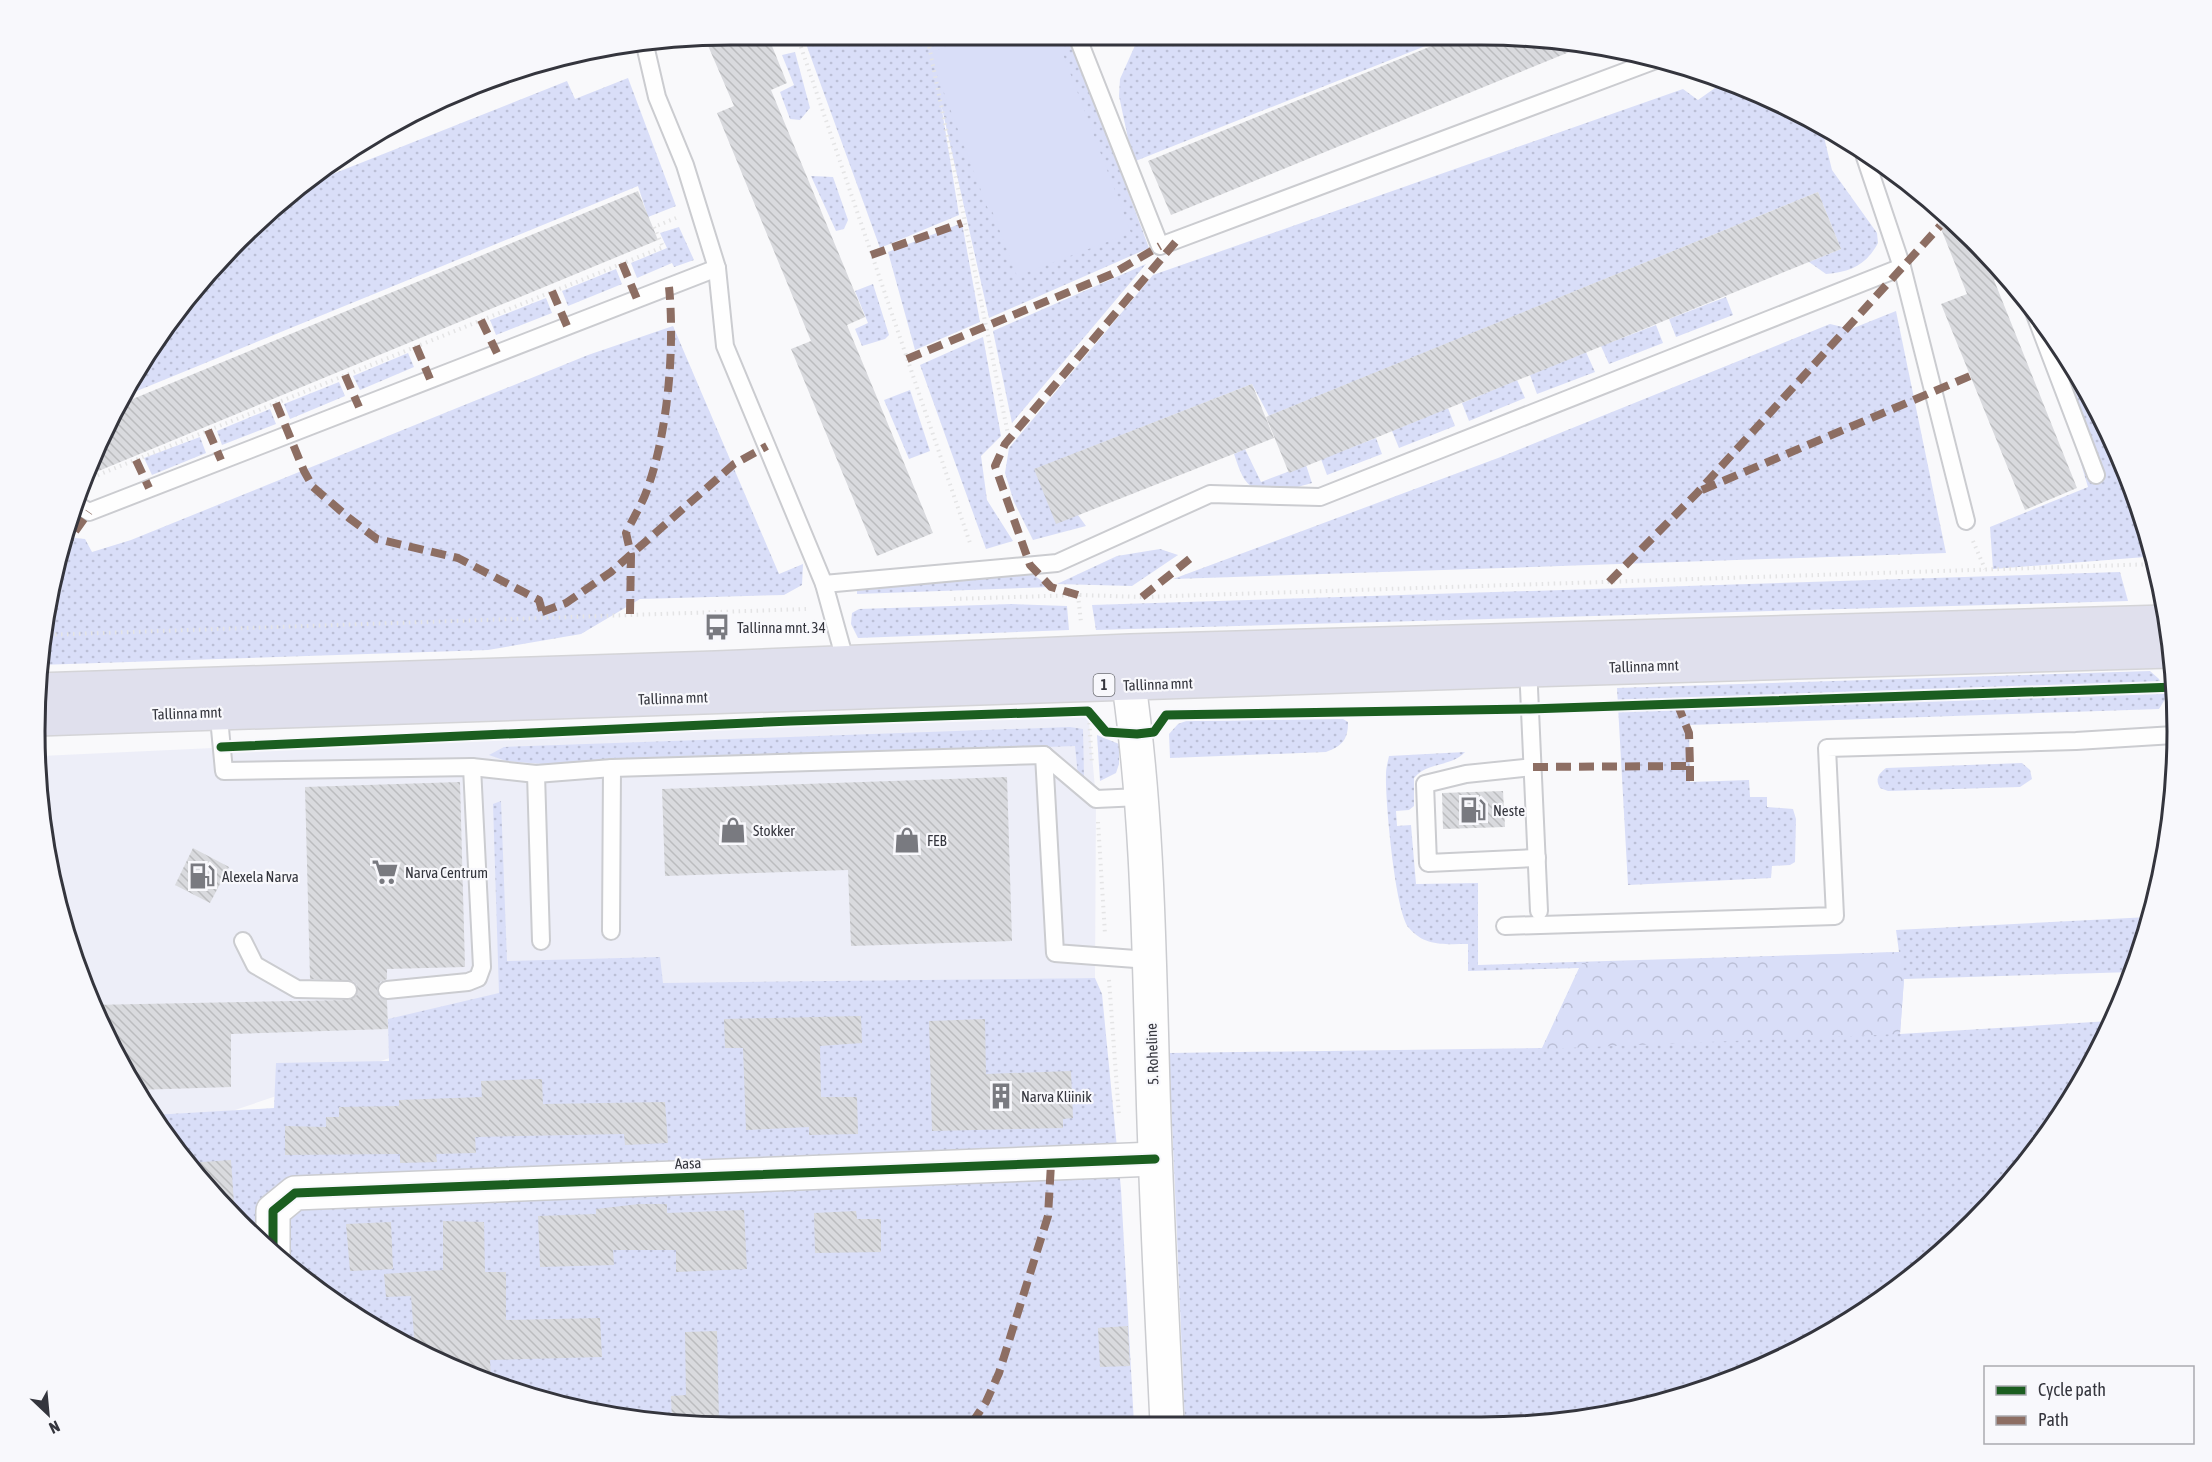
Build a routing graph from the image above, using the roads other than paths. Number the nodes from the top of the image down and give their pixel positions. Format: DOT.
graph roads {
  1 [pos="1081,45"];
  2 [pos="646,50"];
  3 [pos="1644,65"];
  4 [pos="1868,165"];
  5 [pos="1902,267"];
  6 [pos="717,268"];
  7 [pos="2046,342"];
  8 [pos="2096,475"];
  9 [pos="82,508"];
  10 [pos="1965,521"];
  11 [pos="824,584"];
  12 [pos="2158,622"];
  13 [pos="1130,651"];
  14 [pos="2162,651"];
  15 [pos="1528,654"];
  16 [pos="848,678"];
  17 [pos="1129,685"];
  18 [pos="46,690"];
  19 [pos="217,698"];
  20 [pos="45,718"];
  21 [pos="2167,735"];
  22 [pos="1044,755"];
  23 [pos="472,767"];
  24 [pos="1533,767"];
  25 [pos="612,768"];
  26 [pos="536,774"];
  27 [pos="1140,798"];
  28 [pos="1537,858"];
  29 [pos="1539,911"];
  30 [pos="1505,927"];
  31 [pos="611,931"];
  32 [pos="243,941"];
  33 [pos="542,941"];
  34 [pos="1149,960"];
  35 [pos="348,990"];
  36 [pos="387,990"];
  37 [pos="1155,1160"];
  38 [pos="273,1241"];
  39 [pos="1167,1417"];
  1 -- 3 [label="lane"];
  2 -- 6 [label="lane"];
  4 -- 5 [label="lane"];
  5 -- 10 [label="lane"];
  5 -- 11 [label="lane"];
  6 -- 9 [label="lane"];
  6 -- 11 [label="lane"];
  7 -- 8 [label="lane"];
  11 -- 16 [label="lane"];
  12 -- 15 [label="highway, Tallinna mnt / 1"];
  13 -- 15 [label="highway, Tallinna mnt / 1"];
  13 -- 16 [label="highway, Tallinna mnt / 1"];
  13 -- 17 [label="lane"];
  14 -- 15 [label="highway, Tallinna mnt / 1"];
  15 -- 17 [label="highway, Tallinna mnt / 1"];
  15 -- 24 [label="lane"];
  16 -- 17 [label="highway, Tallinna mnt / 1"];
  16 -- 19 [label="highway, Tallinna mnt / 1"];
  17 -- 27 [label="street, 5. Roheline"];
  18 -- 19 [label="highway, Tallinna mnt / 1"];
  19 -- 20 [label="highway, Tallinna mnt / 1"];
  19 -- 23 [label="lane"];
  21 -- 30 [label="lane"];
  22 -- 25 [label="lane"];
  22 -- 27 [label="lane"];
  22 -- 34 [label="lane"];
  23 -- 26 [label="lane"];
  23 -- 36 [label="lane"];
  24 -- 28 [label="lane"];
  24 -- 28 [label="lane"];
  25 -- 26 [label="lane"];
  25 -- 31 [label="lane"];
  26 -- 33 [label="lane"];
  27 -- 34 [label="street, 5. Roheline"];
  28 -- 29 [label="lane"];
  32 -- 35 [label="lane"];
  34 -- 37 [label="street, 5. Roheline"];
  37 -- 38 [label="street, Aasa"];
  37 -- 39 [label="street, 5. Roheline"];
}
